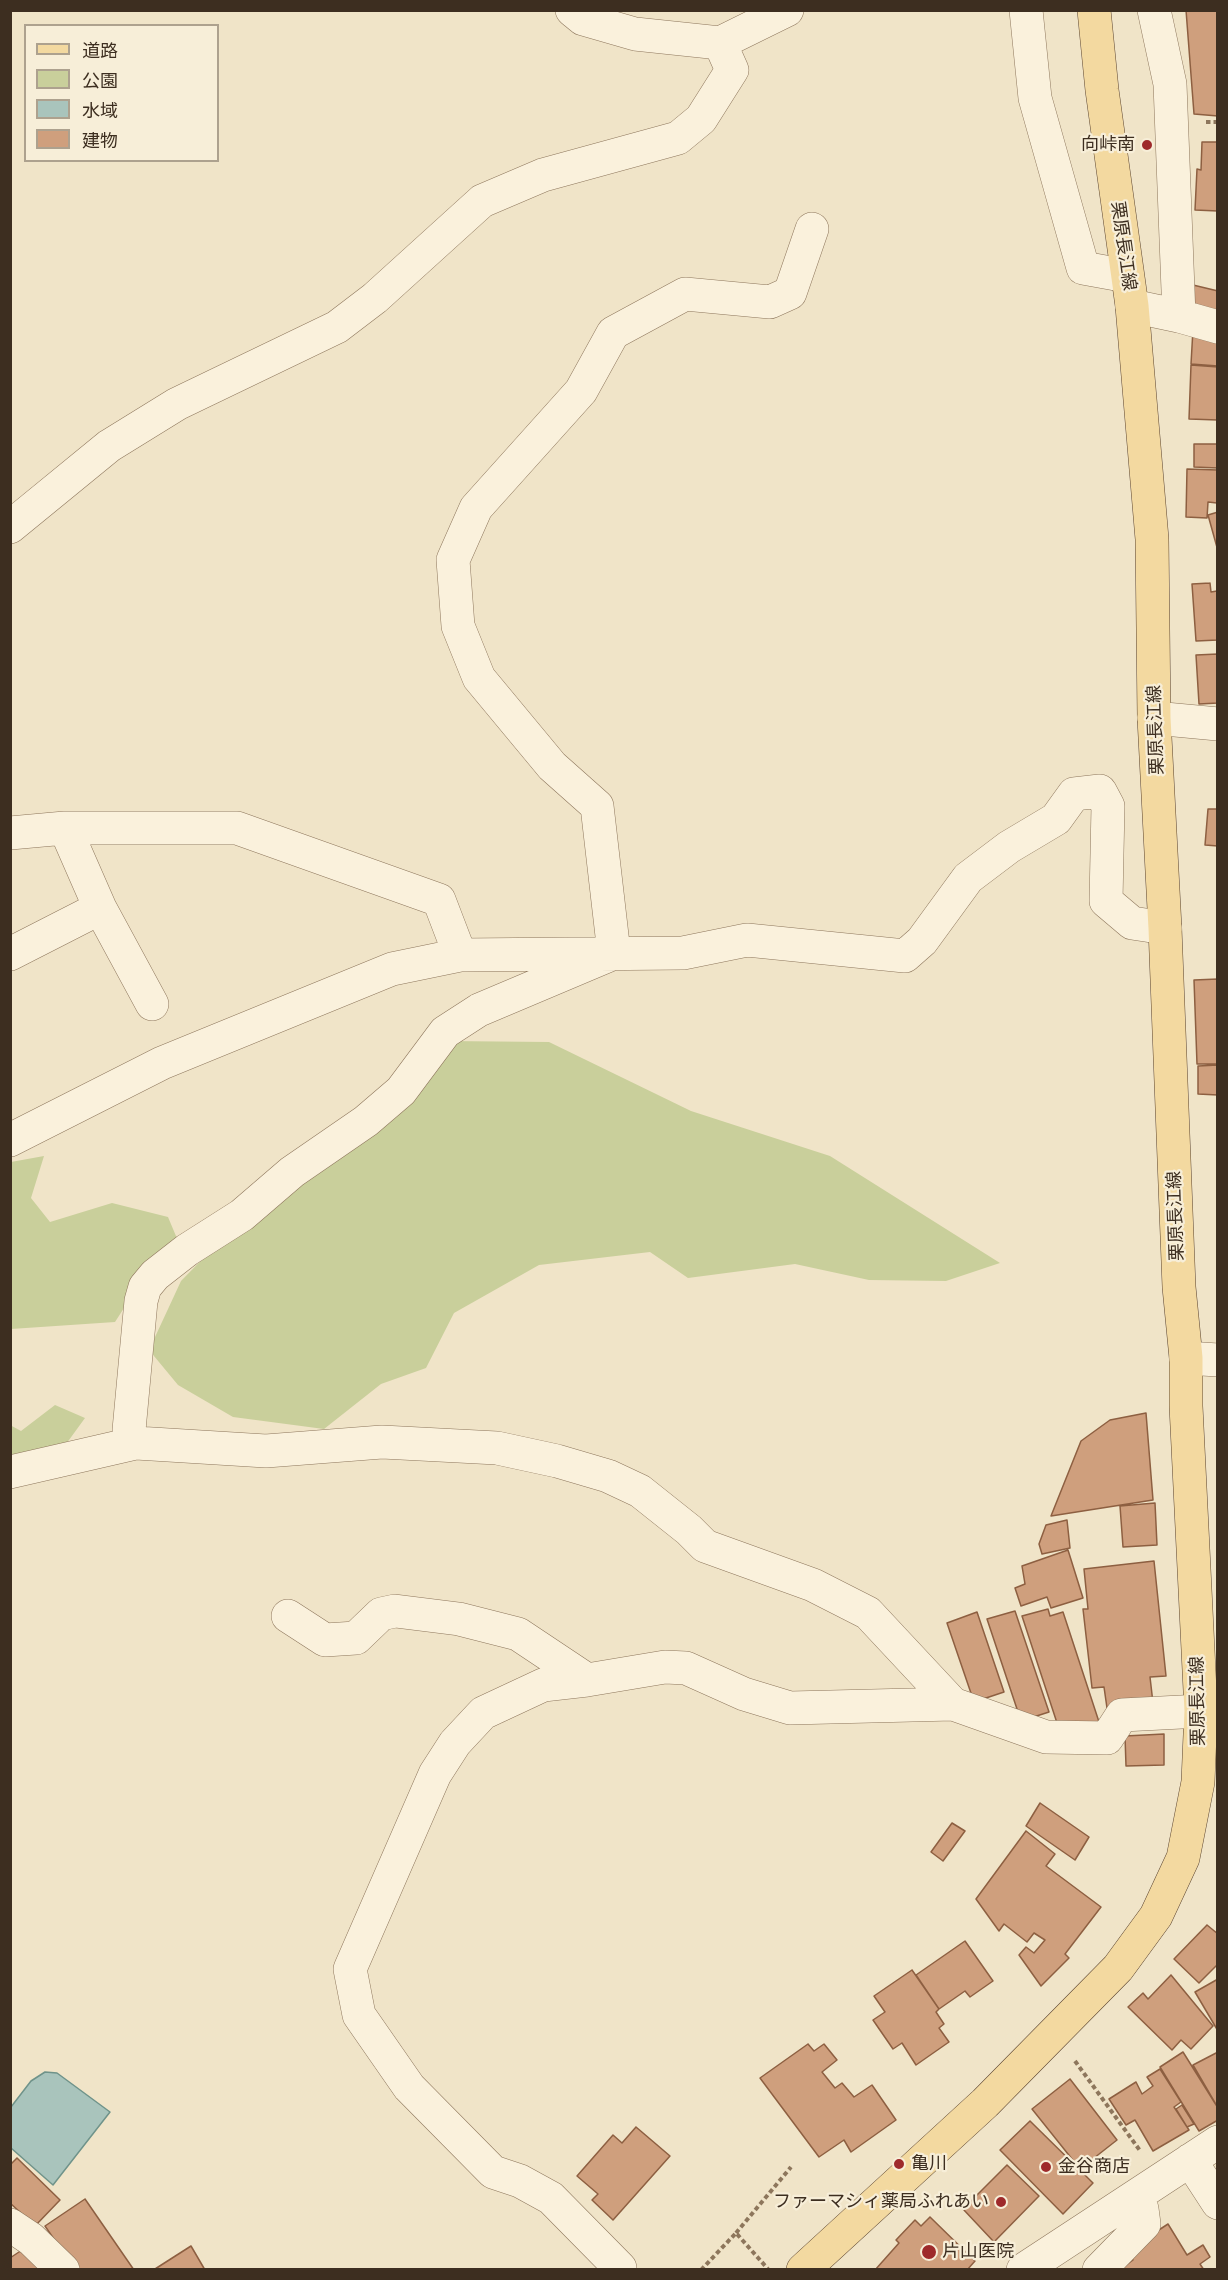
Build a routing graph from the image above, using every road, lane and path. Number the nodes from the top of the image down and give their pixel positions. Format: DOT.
graph roads {
  1 [pos="572,10"];
  2 [pos="787,10"];
  3 [pos="1026,10"];
  4 [pos="1094,10"];
  5 [pos="1154,10"];
  6 [pos="720,43"];
  7 [pos="812,229"];
  8 [pos="1130,291"];
  9 [pos="1179,316"];
  10 [pos="1218,327"];
  11 [pos="10,527"];
  12 [pos="1154,718"];
  13 [pos="1218,724"];
  14 [pos="65,828"];
  15 [pos="10,833"];
  16 [pos="100,908"];
  17 [pos="1166,928"];
  18 [pos="614,953"];
  19 [pos="10,954"];
  20 [pos="460,955"];
  21 [pos="152,1004"];
  22 [pos="10,1140"];
  23 [pos="1186,1358"];
  24 [pos="1218,1360"];
  25 [pos="136,1443"];
  26 [pos="10,1472"];
  27 [pos="288,1616"];
  28 [pos="1208,1660"];
  29 [pos="587,1680"];
  30 [pos="952,1704"];
  31 [pos="1202,1711"];
  32 [pos="1054,2032"];
  33 [pos="1218,2142"];
  34 [pos="1190,2160"];
  35 [pos="791,2167"];
  36 [pos="1148,2187"];
  37 [pos="1218,2203"];
  38 [pos="10,2225"];
  39 [pos="736,2233"];
  40 [pos="620,2268"];
  41 [pos="63,2270"];
  42 [pos="701,2270"];
  43 [pos="769,2270"];
  44 [pos="803,2270"];
  45 [pos="1023,2270"];
  46 [pos="1099,2270"];
  1 -- 6 [label="street"];
  2 -- 6 [label="street"];
  3 -- 8 [label="street"];
  4 -- 8 [label="main road, 栗原長江線"];
  5 -- 9 [label="street"];
  6 -- 11 [label="street"];
  7 -- 18 [label="street"];
  8 -- 9 [label="street"];
  8 -- 12 [label="main road, 栗原長江線"];
  9 -- 10 [label="street"];
  12 -- 13 [label="street"];
  12 -- 17 [label="main road, 栗原長江線"];
  14 -- 15 [label="street"];
  14 -- 16 [label="street"];
  14 -- 20 [label="street"];
  16 -- 19 [label="street"];
  16 -- 21 [label="street"];
  17 -- 18 [label="street"];
  17 -- 23 [label="main road, 栗原長江線"];
  18 -- 20 [label="street"];
  18 -- 25 [label="street"];
  20 -- 22 [label="street"];
  23 -- 24 [label="street"];
  23 -- 28 [label="main road, 栗原長江線"];
  25 -- 26 [label="street"];
  25 -- 30 [label="street"];
  27 -- 29 [label="street"];
  28 -- 31 [label="main road, 栗原長江線"];
  29 -- 30 [label="street"];
  29 -- 40 [label="street"];
  30 -- 31 [label="street"];
  31 -- 32 [label="main road, 栗原長江線"];
  32 -- 36 [label="path"];
  32 -- 44 [label="main road, 栗原長江線"];
  33 -- 34 [label="street"];
  34 -- 36 [label="street"];
  34 -- 37 [label="street"];
  35 -- 39 [label="path"];
  36 -- 45 [label="street"];
  36 -- 46 [label="street"];
  38 -- 41 [label="street"];
  39 -- 42 [label="path"];
  39 -- 43 [label="path"];
}
